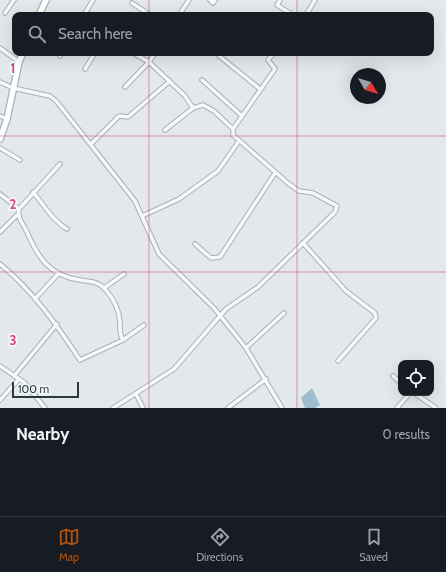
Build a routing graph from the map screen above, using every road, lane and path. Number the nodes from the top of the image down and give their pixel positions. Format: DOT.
graph roads {
  1 [pos="14,0"];
  2 [pos="46,0"];
  3 [pos="93,0"];
  4 [pos="189,0"];
  5 [pos="210,0"];
  6 [pos="215,0"];
  7 [pos="280,0"];
  8 [pos="316,0"];
  9 [pos="132,3"];
  10 [pos="41,12"];
  11 [pos="86,12"];
  12 [pos="146,12"];
  13 [pos="182,12"];
  14 [pos="288,12"];
  15 [pos="308,12"];
  16 [pos="5,14"];
  17 [pos="0,48"];
  18 [pos="22,56"];
  19 [pos="92,56"];
  20 [pos="139,56"];
  21 [pos="153,56"];
  22 [pos="219,56"];
  23 [pos="271,56"];
  24 [pos="19,62"];
  25 [pos="150,62"];
  26 [pos="85,69"];
  27 [pos="202,80"];
  28 [pos="170,81"];
  29 [pos="0,82"];
  30 [pos="13,88"];
  31 [pos="125,88"];
  32 [pos="260,89"];
  33 [pos="193,108"];
  34 [pos="0,116"];
  35 [pos="242,116"];
  36 [pos="7,119"];
  37 [pos="165,130"];
  38 [pos="233,130"];
  39 [pos="0,139"];
  40 [pos="239,141"];
  41 [pos="91,144"];
  42 [pos="0,148"];
  43 [pos="20,160"];
  44 [pos="60,164"];
  45 [pos="275,173"];
  46 [pos="33,192"];
  47 [pos="0,194"];
  48 [pos="19,210"];
  49 [pos="18,215"];
  50 [pos="142,216"];
  51 [pos="68,229"];
  52 [pos="0,232"];
  53 [pos="303,243"];
  54 [pos="195,244"];
  55 [pos="0,264"];
  56 [pos="58,274"];
  57 [pos="124,274"];
  58 [pos="104,288"];
  59 [pos="35,299"];
  60 [pos="284,313"];
  61 [pos="220,316"];
  62 [pos="57,324"];
  63 [pos="144,325"];
  64 [pos="122,340"];
  65 [pos="246,348"];
  66 [pos="338,361"];
  67 [pos="0,366"];
  68 [pos="14,376"];
  69 [pos="394,376"];
  70 [pos="20,379"];
  71 [pos="266,379"];
  72 [pos="398,380"];
  73 [pos="136,394"];
  74 [pos="407,396"];
  75 [pos="418,396"];
  76 [pos="0,400"];
  77 [pos="45,408"];
  78 [pos="113,408"];
  79 [pos="143,408"];
  80 [pos="228,408"];
  81 [pos="282,408"];
  82 [pos="397,408"];
  83 [pos="436,408"];
  1 -- 16 [label="street"];
  2 -- 10 [label="main road"];
  3 -- 11 [label="street"];
  4 -- 13 [label="street"];
  5 -- 6 [label="street"];
  7 -- 14 [label="street"];
  8 -- 15 [label="street"];
  9 -- 12 [label="street"];
  17 -- 24 [label="street"];
  18 -- 24 [label="main road"];
  19 -- 26 [label="street"];
  20 -- 25 [label="street"];
  21 -- 25 [label="street"];
  22 -- 32 [label="street"];
  23 -- 32 [label="street"];
  24 -- 30 [label="main road"];
  25 -- 28 [label="street"];
  25 -- 31 [label="street"];
  27 -- 35 [label="street"];
  28 -- 33 [label="street"];
  28 -- 41 [label="street"];
  29 -- 30 [label="street"];
  30 -- 36 [label="main road"];
  30 -- 41 [label="street"];
  32 -- 35 [label="street"];
  33 -- 37 [label="street"];
  33 -- 38 [label="street"];
  34 -- 36 [label="street"];
  35 -- 38 [label="street"];
  36 -- 39 [label="main road"];
  38 -- 40 [label="street"];
  40 -- 45 [label="street"];
  40 -- 50 [label="street"];
  41 -- 50 [label="street"];
  42 -- 43 [label="street"];
  44 -- 46 [label="street"];
  45 -- 53 [label="street"];
  45 -- 54 [label="street"];
  46 -- 48 [label="street"];
  46 -- 51 [label="street"];
  47 -- 48 [label="street"];
  48 -- 49 [label="street"];
  49 -- 52 [label="street"];
  49 -- 56 [label="street"];
  50 -- 61 [label="street"];
  53 -- 61 [label="street"];
  53 -- 66 [label="street"];
  55 -- 59 [label="street"];
  56 -- 58 [label="street"];
  56 -- 59 [label="street"];
  57 -- 58 [label="street"];
  58 -- 64 [label="street"];
  59 -- 62 [label="street"];
  60 -- 65 [label="street"];
  61 -- 65 [label="street"];
  61 -- 73 [label="street"];
  62 -- 64 [label="street"];
  62 -- 68 [label="street"];
  63 -- 64 [label="street"];
  65 -- 71 [label="street"];
  67 -- 68 [label="street"];
  68 -- 70 [label="street"];
  69 -- 72 [label="street"];
  70 -- 76 [label="street"];
  70 -- 77 [label="street"];
  71 -- 80 [label="street"];
  71 -- 81 [label="street"];
  73 -- 78 [label="street"];
  73 -- 79 [label="street"];
  74 -- 82 [label="street"];
  75 -- 83 [label="street"];
}
